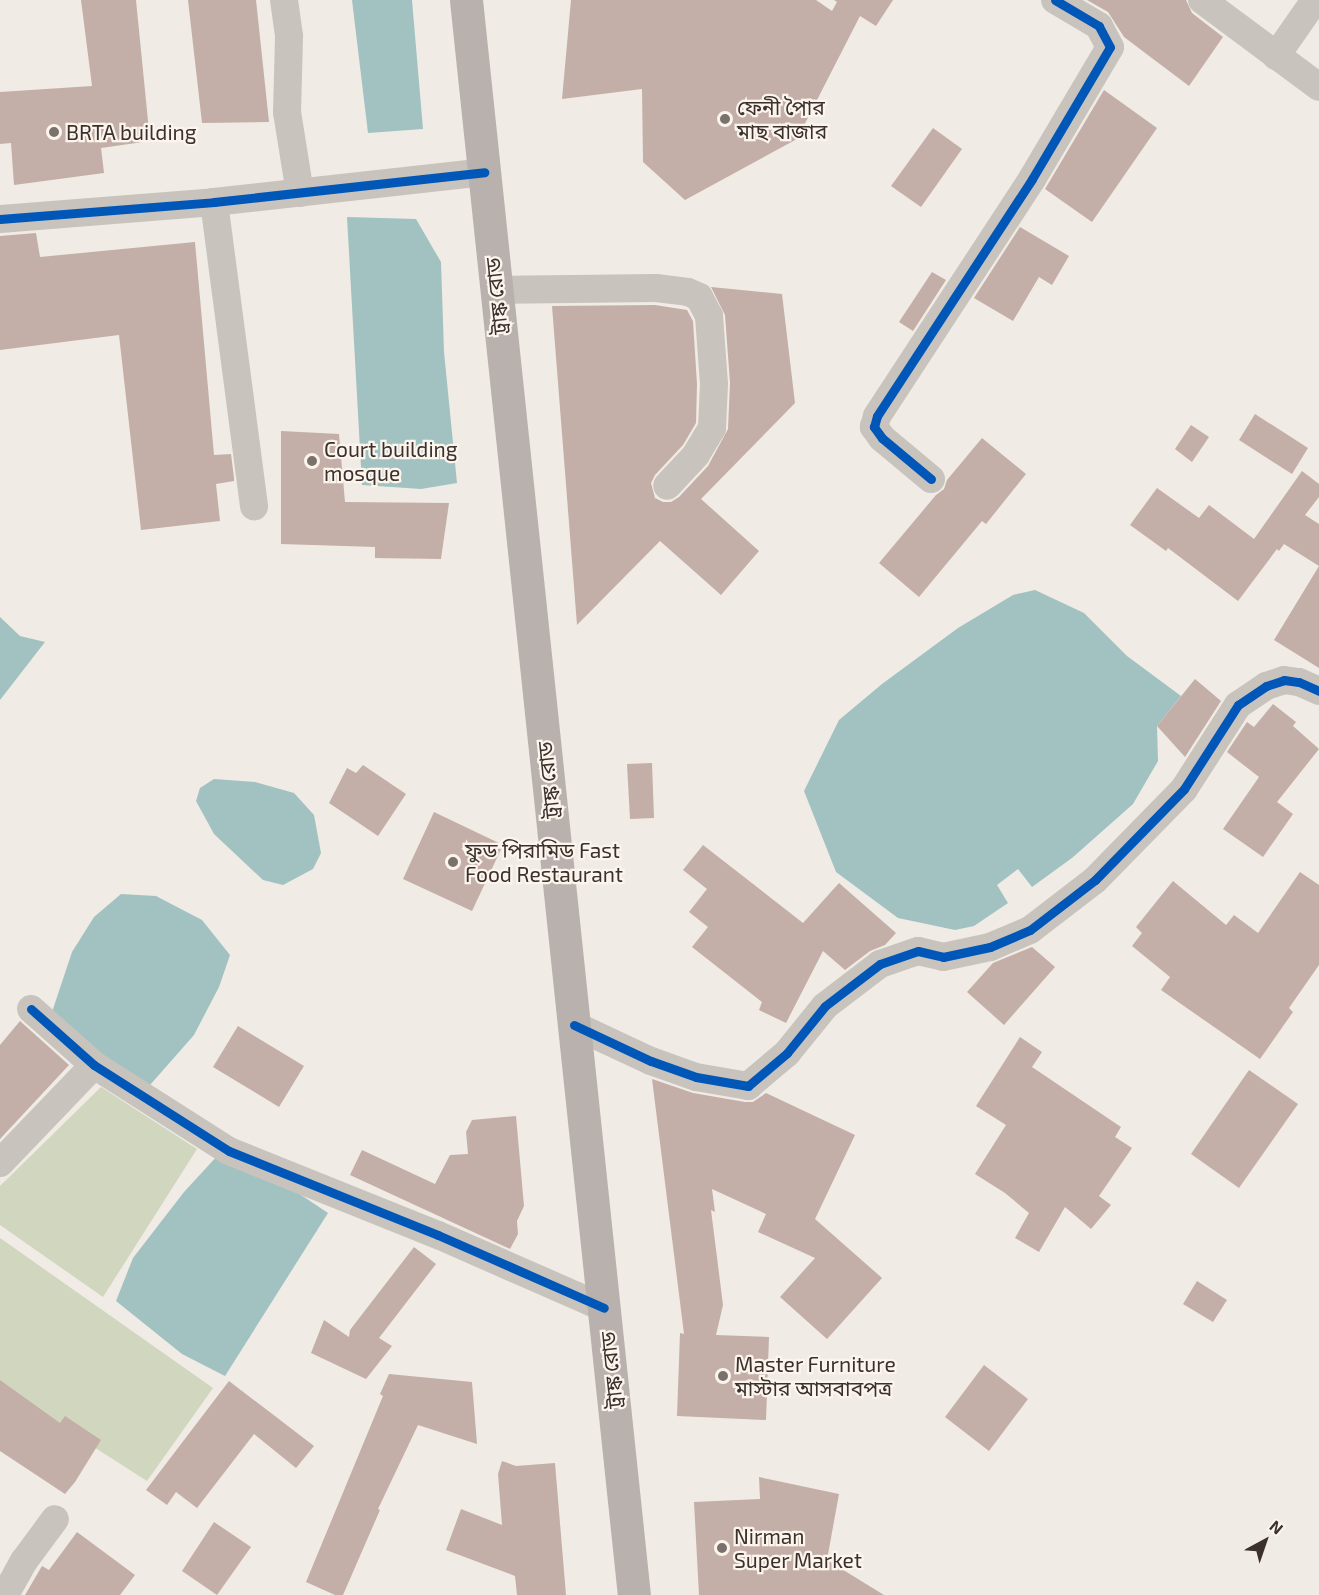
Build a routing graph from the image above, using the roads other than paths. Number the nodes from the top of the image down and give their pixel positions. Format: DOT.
graph roads {
  1 [pos="284,0"];
  2 [pos="466,0"];
  3 [pos="1055,0"];
  4 [pos="1202,0"];
  5 [pos="1315,0"];
  6 [pos="1276,56"];
  7 [pos="1319,87"];
  8 [pos="484,172"];
  9 [pos="300,193"];
  10 [pos="214,202"];
  11 [pos="0,219"];
  12 [pos="495,291"];
  13 [pos="931,479"];
  14 [pos="667,486"];
  15 [pos="254,506"];
  16 [pos="1319,691"];
  17 [pos="31,1009"];
  18 [pos="574,1025"];
  19 [pos="94,1065"];
  20 [pos="0,1162"];
  21 [pos="604,1308"];
  22 [pos="55,1520"];
  23 [pos="5,1595"];
  24 [pos="634,1595"];
  1 -- 9 [label="street"];
  2 -- 8 [label="main road, ট্রাঙ্ক রোড"];
  3 -- 13 [label="street"];
  4 -- 6 [label="street"];
  5 -- 6 [label="street"];
  6 -- 7 [label="street"];
  8 -- 9 [label="street"];
  8 -- 12 [label="main road, ট্রাঙ্ক রোড"];
  9 -- 10 [label="street"];
  10 -- 11 [label="street"];
  10 -- 15 [label="street"];
  12 -- 14 [label="street"];
  12 -- 18 [label="main road, ট্রাঙ্ক রোড"];
  16 -- 18 [label="street"];
  17 -- 19 [label="street"];
  18 -- 21 [label="main road, ট্রাঙ্ক রোড"];
  19 -- 20 [label="street"];
  19 -- 21 [label="street"];
  21 -- 24 [label="main road, ট্রাঙ্ক রোড"];
  22 -- 23 [label="street"];
}
